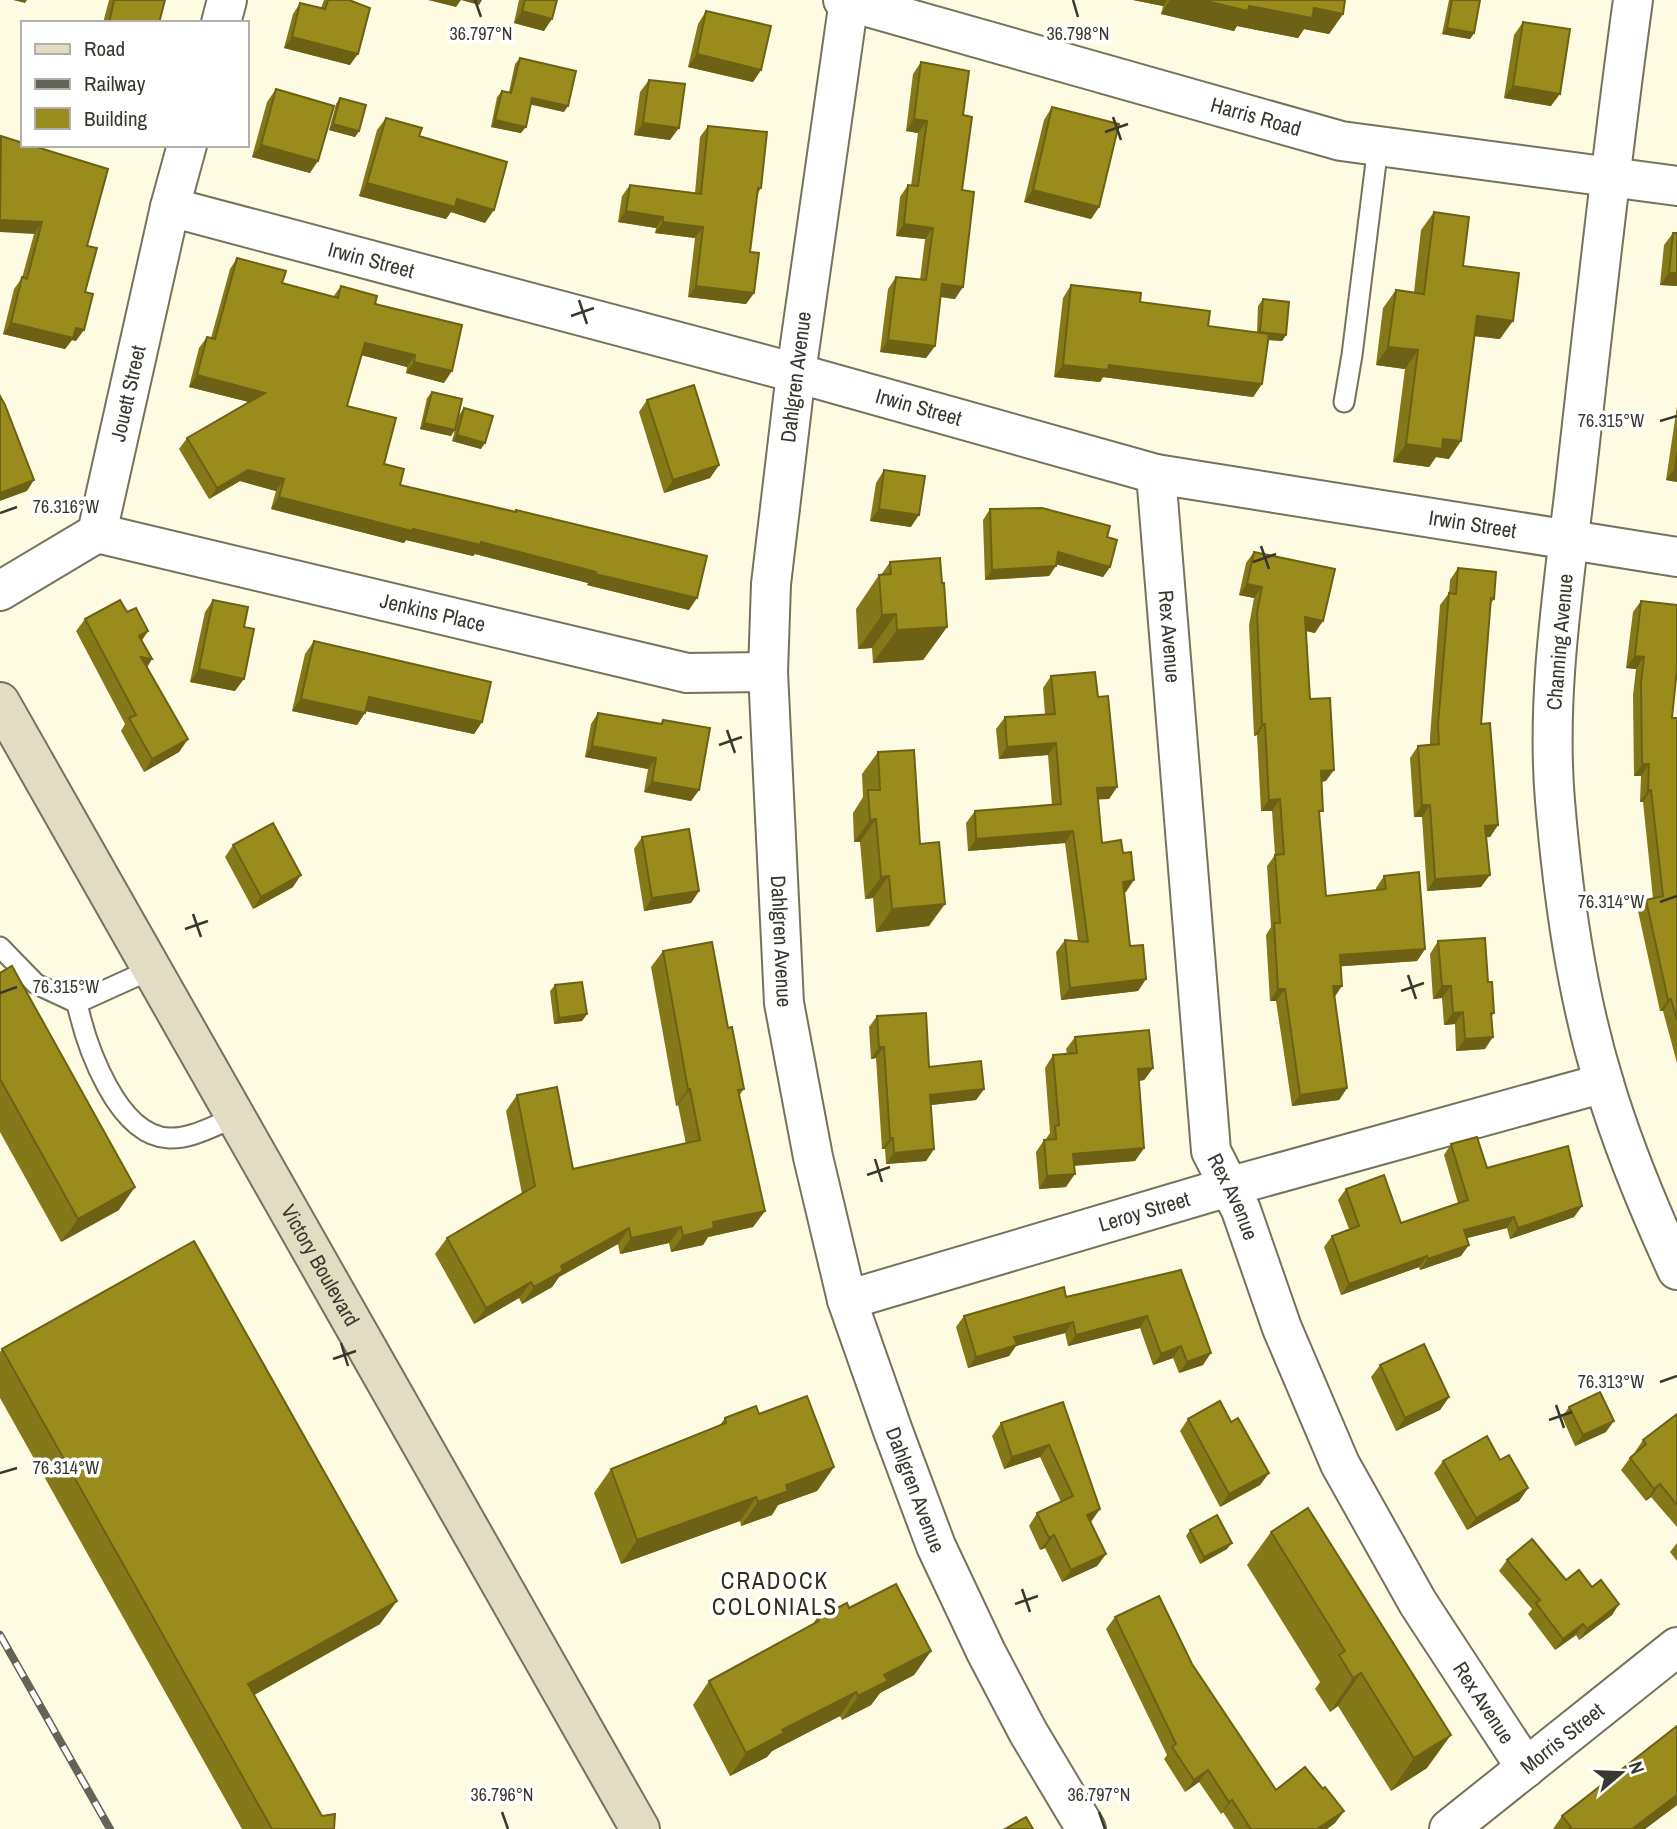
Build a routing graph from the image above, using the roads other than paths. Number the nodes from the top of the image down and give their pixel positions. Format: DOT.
graph roads {
  1 [pos="227,0"];
  2 [pos="847,0"];
  3 [pos="1633,0"];
  4 [pos="222,21"];
  5 [pos="1378,146"];
  6 [pos="186,147"];
  7 [pos="1609,177"];
  8 [pos="1677,186"];
  9 [pos="170,207"];
  10 [pos="796,373"];
  11 [pos="1343,402"];
  12 [pos="1156,474"];
  13 [pos="97,533"];
  14 [pos="1569,541"];
  15 [pos="1677,557"];
  16 [pos="0,592"];
  17 [pos="768,672"];
  18 [pos="0,702"];
  19 [pos="0,947"];
  20 [pos="152,970"];
  21 [pos="77,1003"];
  22 [pos="1604,1083"];
  23 [pos="236,1116"];
  24 [pos="1228,1187"];
  25 [pos="1677,1270"];
  26 [pos="847,1300"];
  27 [pos="1677,1647"];
  28 [pos="1526,1768"];
  29 [pos="639,1829"];
  30 [pos="1086,1829"];
  31 [pos="1449,1829"];
  1 -- 4 [label="street"];
  2 -- 5 [label="street, Harris Road"];
  2 -- 10 [label="street, Dahlgren Avenue"];
  3 -- 7 [label="street, Channing Avenue"];
  5 -- 7 [label="street, Harris Road"];
  5 -- 11 [label="lane"];
  6 -- 9 [label="street, Jouett Street"];
  7 -- 8 [label="street, Harris Road"];
  7 -- 14 [label="street, Channing Avenue"];
  9 -- 10 [label="street, Irwin Street"];
  9 -- 13 [label="street, Jouett Street"];
  10 -- 12 [label="street, Irwin Street"];
  10 -- 17 [label="street, Dahlgren Avenue"];
  12 -- 14 [label="street, Irwin Street"];
  12 -- 24 [label="street, Rex Avenue"];
  13 -- 16 [label="street"];
  13 -- 17 [label="street, Jenkins Place"];
  14 -- 15 [label="street, Irwin Street"];
  14 -- 22 [label="street, Channing Avenue"];
  17 -- 26 [label="street, Dahlgren Avenue"];
  18 -- 20 [label="main road, Victory Boulevard"];
  19 -- 21 [label="lane"];
  20 -- 21 [label="lane"];
  20 -- 23 [label="main road, Victory Boulevard"];
  21 -- 23 [label="lane"];
  22 -- 24 [label="street, Leroy Street"];
  22 -- 25 [label="street, Channing Avenue"];
  23 -- 29 [label="main road, Victory Boulevard"];
  24 -- 26 [label="street, Leroy Street"];
  24 -- 28 [label="street, Rex Avenue"];
  26 -- 30 [label="street, Dahlgren Avenue"];
  27 -- 28 [label="street, Morris Street"];
  28 -- 31 [label="street, Morris Street"];
}
